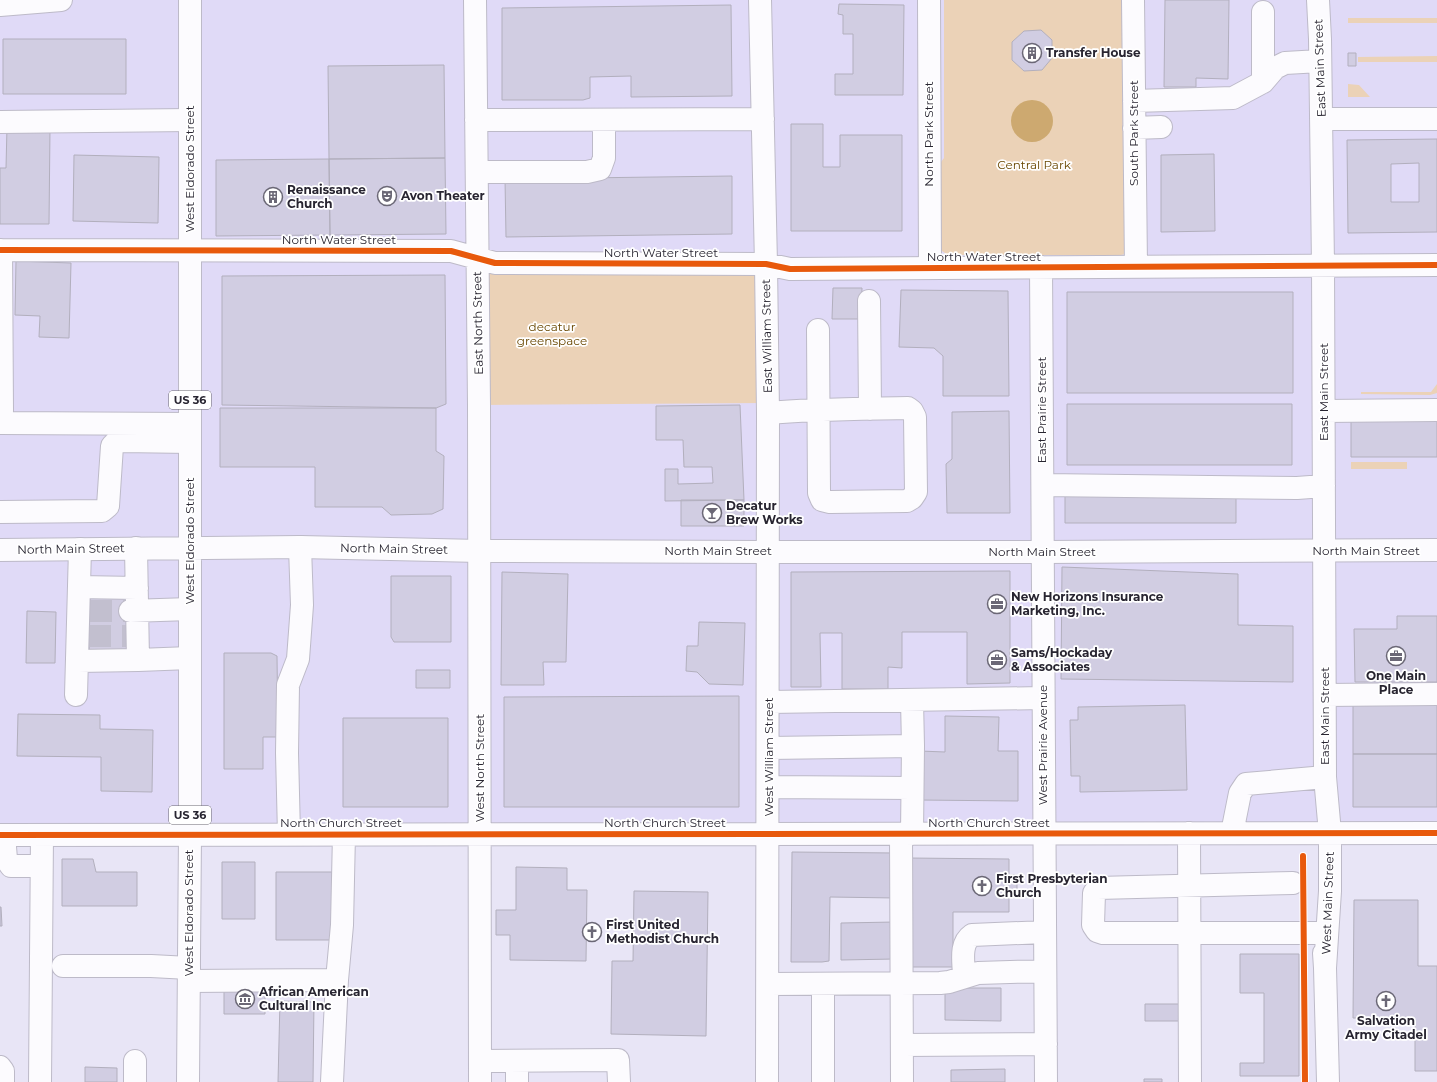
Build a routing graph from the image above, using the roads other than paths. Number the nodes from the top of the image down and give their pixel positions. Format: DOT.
graph roads {
  1 [pos="61,0"];
  2 [pos="190,0"];
  3 [pos="475,0"];
  4 [pos="760,0"];
  5 [pos="929,0"];
  6 [pos="1134,0"];
  7 [pos="1318,0"];
  8 [pos="0,5"];
  9 [pos="1263,12"];
  10 [pos="1320,61"];
  11 [pos="1263,82"];
  12 [pos="1134,102"];
  13 [pos="763,119"];
  14 [pos="1321,119"];
  15 [pos="1437,119"];
  16 [pos="190,120"];
  17 [pos="476,120"];
  18 [pos="604,120"];
  19 [pos="0,122"];
  20 [pos="1161,127"];
  21 [pos="1134,128"];
  22 [pos="477,172"];
  23 [pos="1,250"];
  24 [pos="190,252"];
  25 [pos="477,258"];
  26 [pos="766,264"];
  27 [pos="1323,265"];
  28 [pos="1437,265"];
  29 [pos="1041,267"];
  30 [pos="1136,267"];
  31 [pos="930,268"];
  32 [pos="869,301"];
  33 [pos="818,330"];
  34 [pos="1437,397"];
  35 [pos="1324,404"];
  36 [pos="870,409"];
  37 [pos="818,410"];
  38 [pos="1437,410"];
  39 [pos="768,413"];
  40 [pos="1,415"];
  41 [pos="190,426"];
  42 [pos="135,433"];
  43 [pos="1043,485"];
  44 [pos="1324,486"];
  45 [pos="0,512"];
  46 [pos="300,547"];
  47 [pos="136,548"];
  48 [pos="190,548"];
  49 [pos="80,549"];
  50 [pos="0,550"];
  51 [pos="1437,550"];
  52 [pos="480,551"];
  53 [pos="769,552"];
  54 [pos="1043,552"];
  55 [pos="1324,552"];
  56 [pos="79,587"];
  57 [pos="137,588"];
  58 [pos="190,609"];
  59 [pos="134,611"];
  60 [pos="190,658"];
  61 [pos="138,660"];
  62 [pos="78,661"];
  63 [pos="1437,694"];
  64 [pos="76,695"];
  65 [pos="1325,695"];
  66 [pos="1043,698"];
  67 [pos="912,700"];
  68 [pos="769,702"];
  69 [pos="913,746"];
  70 [pos="769,748"];
  71 [pos="1325,780"];
  72 [pos="768,787"];
  73 [pos="912,788"];
  74 [pos="1232,833"];
  75 [pos="1323,833"];
  76 [pos="1437,833"];
  77 [pos="42,834"];
  78 [pos="190,834"];
  79 [pos="289,834"];
  80 [pos="344,834"];
  81 [pos="480,834"];
  82 [pos="768,834"];
  83 [pos="907,834"];
  84 [pos="1044,834"];
  85 [pos="1189,834"];
  86 [pos="2,835"];
  87 [pos="41,866"];
  88 [pos="1294,883"];
  89 [pos="1190,885"];
  90 [pos="1044,932"];
  91 [pos="1190,933"];
  92 [pos="1322,933"];
  93 [pos="63,966"];
  94 [pos="1325,968"];
  95 [pos="1045,971"];
  96 [pos="189,974"];
  97 [pos="964,977"];
  98 [pos="337,980"];
  99 [pos="901,983"];
  100 [pos="768,984"];
  101 [pos="823,985"];
  102 [pos="1046,1044"];
  103 [pos="902,1045"];
  104 [pos="135,1061"];
  105 [pos="517,1061"];
  106 [pos="0,1067"];
  107 [pos="480,1072"];
  108 [pos="3,1082"];
  109 [pos="40,1082"];
  110 [pos="135,1082"];
  111 [pos="188,1082"];
  112 [pos="332,1082"];
  113 [pos="516,1082"];
  114 [pos="618,1082"];
  115 [pos="767,1082"];
  116 [pos="823,1082"];
  117 [pos="902,1082"];
  118 [pos="1046,1082"];
  119 [pos="1190,1082"];
  120 [pos="1328,1082"];
  1 -- 8 [label="street"];
  2 -- 16 [label="street, West Eldorado Street / US 36"];
  3 -- 17 [label="street, East North Street"];
  4 -- 13 [label="street, East William Street"];
  5 -- 31 [label="street, North Park Street"];
  6 -- 12 [label="street, South Park Street"];
  7 -- 10 [label="street, East Main Street"];
  9 -- 11 [label="street"];
  10 -- 11 [label="street"];
  10 -- 14 [label="street, East Main Street"];
  11 -- 12 [label="street"];
  12 -- 21 [label="street, South Park Street"];
  13 -- 18 [label="street"];
  13 -- 26 [label="street, East William Street"];
  14 -- 15 [label="street"];
  14 -- 27 [label="street, East Main Street"];
  16 -- 19 [label="street"];
  16 -- 24 [label="street, West Eldorado Street / US 36"];
  17 -- 18 [label="street"];
  17 -- 22 [label="street, East North Street"];
  18 -- 22 [label="street"];
  20 -- 21 [label="street"];
  21 -- 30 [label="street, South Park Street"];
  22 -- 25 [label="street, East North Street"];
  23 -- 24 [label="street, North Water Street"];
  23 -- 40 [label="street"];
  24 -- 25 [label="street, North Water Street"];
  24 -- 41 [label="street, West Eldorado Street / US 36"];
  25 -- 26 [label="street, North Water Street"];
  25 -- 52 [label="street, East North Street"];
  26 -- 31 [label="street, North Water Street"];
  26 -- 39 [label="street, East William Street"];
  27 -- 28 [label="street, North Water Street"];
  27 -- 30 [label="street, North Water Street"];
  27 -- 35 [label="street, East Main Street"];
  29 -- 30 [label="street, North Water Street"];
  29 -- 31 [label="street, North Water Street"];
  29 -- 43 [label="street, East Prairie Street"];
  32 -- 36 [label="street"];
  33 -- 37 [label="street"];
  34 -- 35 [label="street"];
  35 -- 38 [label="street"];
  35 -- 44 [label="street, East Main Street"];
  36 -- 37 [label="street"];
  36 -- 37 [label="street"];
  37 -- 39 [label="street"];
  39 -- 53 [label="street, East William Street"];
  40 -- 41 [label="street"];
  40 -- 42 [label="street"];
  41 -- 42 [label="street"];
  41 -- 48 [label="street, West Eldorado Street / US 36"];
  42 -- 45 [label="street"];
  43 -- 44 [label="street"];
  43 -- 54 [label="street, East Prairie Street"];
  44 -- 55 [label="street, East Main Street"];
  46 -- 48 [label="street, North Main Street"];
  46 -- 52 [label="street, North Main Street"];
  46 -- 79 [label="street"];
  47 -- 48 [label="street, North Main Street"];
  47 -- 49 [label="street, North Main Street"];
  47 -- 57 [label="street"];
  48 -- 58 [label="street, West Eldorado Street / US 36"];
  49 -- 50 [label="street, North Main Street"];
  49 -- 56 [label="street"];
  51 -- 55 [label="street, North Main Street"];
  52 -- 53 [label="street, North Main Street"];
  52 -- 81 [label="street, West North Street"];
  53 -- 54 [label="street, North Main Street"];
  53 -- 68 [label="street, West William Street"];
  54 -- 55 [label="street, North Main Street"];
  54 -- 66 [label="street, West Prairie Avenue"];
  55 -- 65 [label="street, East Main Street"];
  56 -- 57 [label="street"];
  56 -- 62 [label="street"];
  57 -- 59 [label="street"];
  58 -- 59 [label="street"];
  58 -- 60 [label="street, West Eldorado Street / US 36"];
  59 -- 61 [label="street"];
  60 -- 61 [label="street"];
  60 -- 78 [label="street, West Eldorado Street / US 36"];
  61 -- 62 [label="street"];
  62 -- 64 [label="street"];
  63 -- 65 [label="street"];
  65 -- 71 [label="street, East Main Street"];
  66 -- 67 [label="street"];
  66 -- 84 [label="street, West Prairie Avenue"];
  67 -- 68 [label="street"];
  67 -- 69 [label="street"];
  68 -- 70 [label="street, West William Street"];
  69 -- 70 [label="street"];
  69 -- 73 [label="street"];
  70 -- 72 [label="street, West William Street"];
  71 -- 74 [label="street"];
  71 -- 75 [label="street, West Main Street"];
  72 -- 73 [label="street"];
  72 -- 82 [label="street, West William Street"];
  73 -- 83 [label="street"];
  74 -- 75 [label="street, North Church Street"];
  74 -- 85 [label="street, North Church Street"];
  75 -- 76 [label="street, North Church Street"];
  75 -- 92 [label="street, West Main Street"];
  75 -- 94 [label="street, West Main Street"];
  77 -- 78 [label="street, North Church Street"];
  77 -- 86 [label="street, North Church Street"];
  77 -- 87 [label="street"];
  78 -- 79 [label="street, North Church Street"];
  78 -- 96 [label="street, West Eldorado Street / US 36"];
  79 -- 80 [label="street, North Church Street"];
  80 -- 81 [label="street, North Church Street"];
  80 -- 98 [label="street"];
  81 -- 82 [label="street, North Church Street"];
  81 -- 107 [label="street, West North Street"];
  82 -- 83 [label="street, North Church Street"];
  82 -- 100 [label="street, West William Street"];
  83 -- 84 [label="street, North Church Street"];
  83 -- 99 [label="street"];
  84 -- 85 [label="street, North Church Street"];
  84 -- 90 [label="street, West Prairie Avenue"];
  85 -- 89 [label="street"];
  86 -- 87 [label="street"];
  87 -- 109 [label="street"];
  88 -- 89 [label="street"];
  89 -- 91 [label="street"];
  89 -- 91 [label="street"];
  90 -- 95 [label="street, West Prairie Avenue"];
  90 -- 97 [label="street"];
  91 -- 92 [label="street"];
  91 -- 119 [label="street"];
  92 -- 94 [label="street, West Main Street"];
  93 -- 96 [label="street"];
  94 -- 120 [label="street, West Main Street"];
  95 -- 97 [label="street"];
  95 -- 102 [label="street, West Prairie Avenue"];
  96 -- 98 [label="street"];
  96 -- 111 [label="street, West Eldorado Street / US 36"];
  97 -- 99 [label="street"];
  98 -- 112 [label="street"];
  99 -- 101 [label="street"];
  99 -- 103 [label="street"];
  100 -- 101 [label="street"];
  100 -- 115 [label="street, West William Street"];
  101 -- 116 [label="street"];
  102 -- 103 [label="street"];
  102 -- 118 [label="street, West Prairie Avenue"];
  103 -- 117 [label="street"];
  104 -- 110 [label="street"];
  105 -- 107 [label="street"];
  105 -- 113 [label="street"];
  105 -- 114 [label="street"];
  106 -- 108 [label="street"];
}
